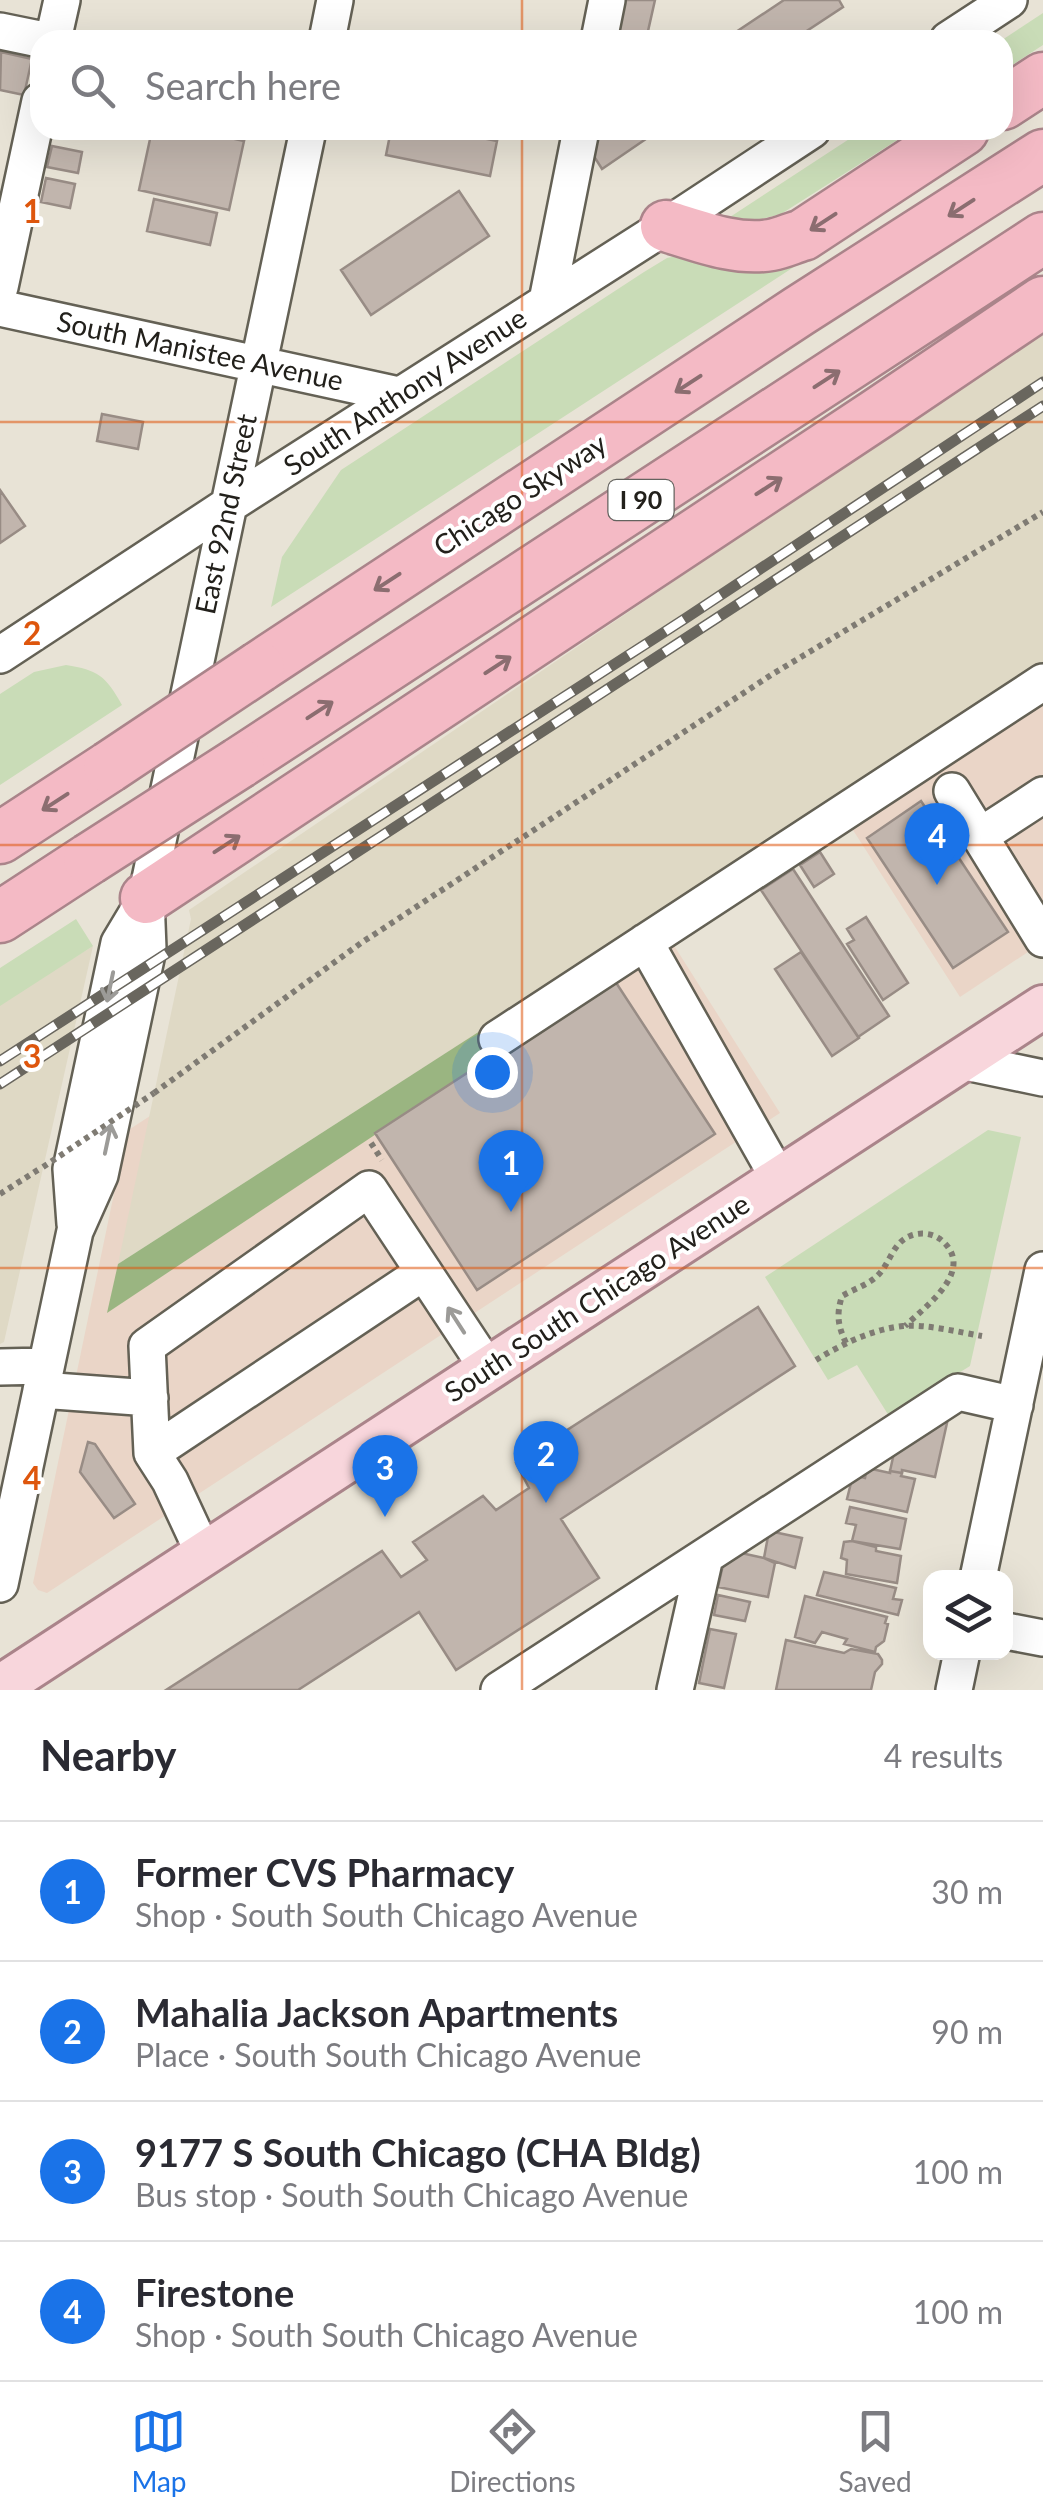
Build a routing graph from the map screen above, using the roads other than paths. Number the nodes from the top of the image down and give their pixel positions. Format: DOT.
graph roads {
  1 [pos="62,0"];
  2 [pos="335,0"];
  3 [pos="607,0"];
  4 [pos="1009,0"];
  5 [pos="55,30"];
  6 [pos="329,30"];
  7 [pos="601,30"];
  8 [pos="963,30"];
  9 [pos="0,31"];
  10 [pos="30,37"];
  11 [pos="1043,78"];
  12 [pos="1013,98"];
  13 [pos="31,140"];
  14 [pos="306,140"];
  15 [pos="579,140"];
  16 [pos="797,140"];
  17 [pos="948,140"];
  18 [pos="1043,155"];
  19 [pos="666,226"];
  20 [pos="1043,238"];
  21 [pos="0,287"];
  22 [pos="547,302"];
  23 [pos="1043,302"];
  24 [pos="0,308"];
  25 [pos="258,363"];
  26 [pos="400,395"];
  27 [pos="228,506"];
  28 [pos="0,655"];
  29 [pos="1043,682"];
  30 [pos="952,791"];
  31 [pos="1043,795"];
  32 [pos="980,836"];
  33 [pos="0,838"];
  34 [pos="146,898"];
  35 [pos="0,917"];
  36 [pos="1043,939"];
  37 [pos="645,942"];
  38 [pos="1043,1007"];
  39 [pos="496,1039"];
  40 [pos="961,1061"];
  41 [pos="1043,1078"];
  42 [pos="780,1179"];
  43 [pos="1043,1270"];
  44 [pos="424,1272"];
  45 [pos="0,1368"];
  46 [pos="488,1369"];
  47 [pos="44,1378"];
  48 [pos="150,1398"];
  49 [pos="1014,1405"];
  50 [pos="152,1453"];
  51 [pos="204,1554"];
  52 [pos="705,1556"];
  53 [pos="980,1570"];
  54 [pos="0,1584"];
  55 [pos="1013,1632"];
  56 [pos="1043,1638"];
  57 [pos="960,1660"];
  58 [pos="0,1687"];
  59 [pos="499,1690"];
  60 [pos="675,1690"];
  61 [pos="954,1690"];
  1 -- 5 [label="street"];
  2 -- 6 [label="street"];
  3 -- 7 [label="street"];
  4 -- 8 [label="street"];
  9 -- 10 [label="street"];
  11 -- 12 [label="highway"];
  13 -- 21 [label="street"];
  14 -- 25 [label="street, East 92nd Street"];
  15 -- 22 [label="street"];
  16 -- 19 [label="street, South Anthony Avenue"];
  17 -- 19 [label="highway, one-way"];
  18 -- 33 [label="highway, Chicago Skyway / I 90, one-way, bridge"];
  19 -- 22 [label="street, South Anthony Avenue"];
  35 -- 20 [label="highway, I 90, one-way, bridge"];
  22 -- 26 [label="street, South Anthony Avenue"];
  34 -- 23 [label="highway, one-way"];
  24 -- 25 [label="street, South Manistee Avenue"];
  25 -- 26 [label="street, South Manistee Avenue"];
  25 -- 27 [label="street, East 92nd Street"];
  26 -- 27 [label="street, South Anthony Avenue"];
  27 -- 28 [label="street, South Anthony Avenue"];
  27 -- 34 [label="street, East 92nd Street"];
  29 -- 37 [label="street"];
  30 -- 32 [label="street"];
  31 -- 32 [label="street"];
  32 -- 36 [label="street"];
  34 -- 47 [label="street, East 92nd Street"];
  37 -- 39 [label="street"];
  37 -- 42 [label="street"];
  38 -- 40 [label="main road, South South Chicago Avenue"];
  40 -- 41 [label="street"];
  40 -- 42 [label="main road, South South Chicago Avenue"];
  42 -- 46 [label="main road, South South Chicago Avenue"];
  43 -- 49 [label="street"];
  46 -- 44 [label="street, one-way"];
  44 -- 48 [label="street"];
  44 -- 50 [label="street"];
  45 -- 47 [label="street"];
  46 -- 51 [label="main road, South South Chicago Avenue"];
  47 -- 48 [label="street"];
  47 -- 54 [label="street, East 92nd Street"];
  48 -- 50 [label="street"];
  49 -- 52 [label="street"];
  49 -- 53 [label="street"];
  50 -- 51 [label="street"];
  51 -- 58 [label="main road, South South Chicago Avenue"];
  52 -- 59 [label="street"];
  52 -- 60 [label="street"];
  55 -- 56 [label="street"];
  57 -- 61 [label="street"];
}
